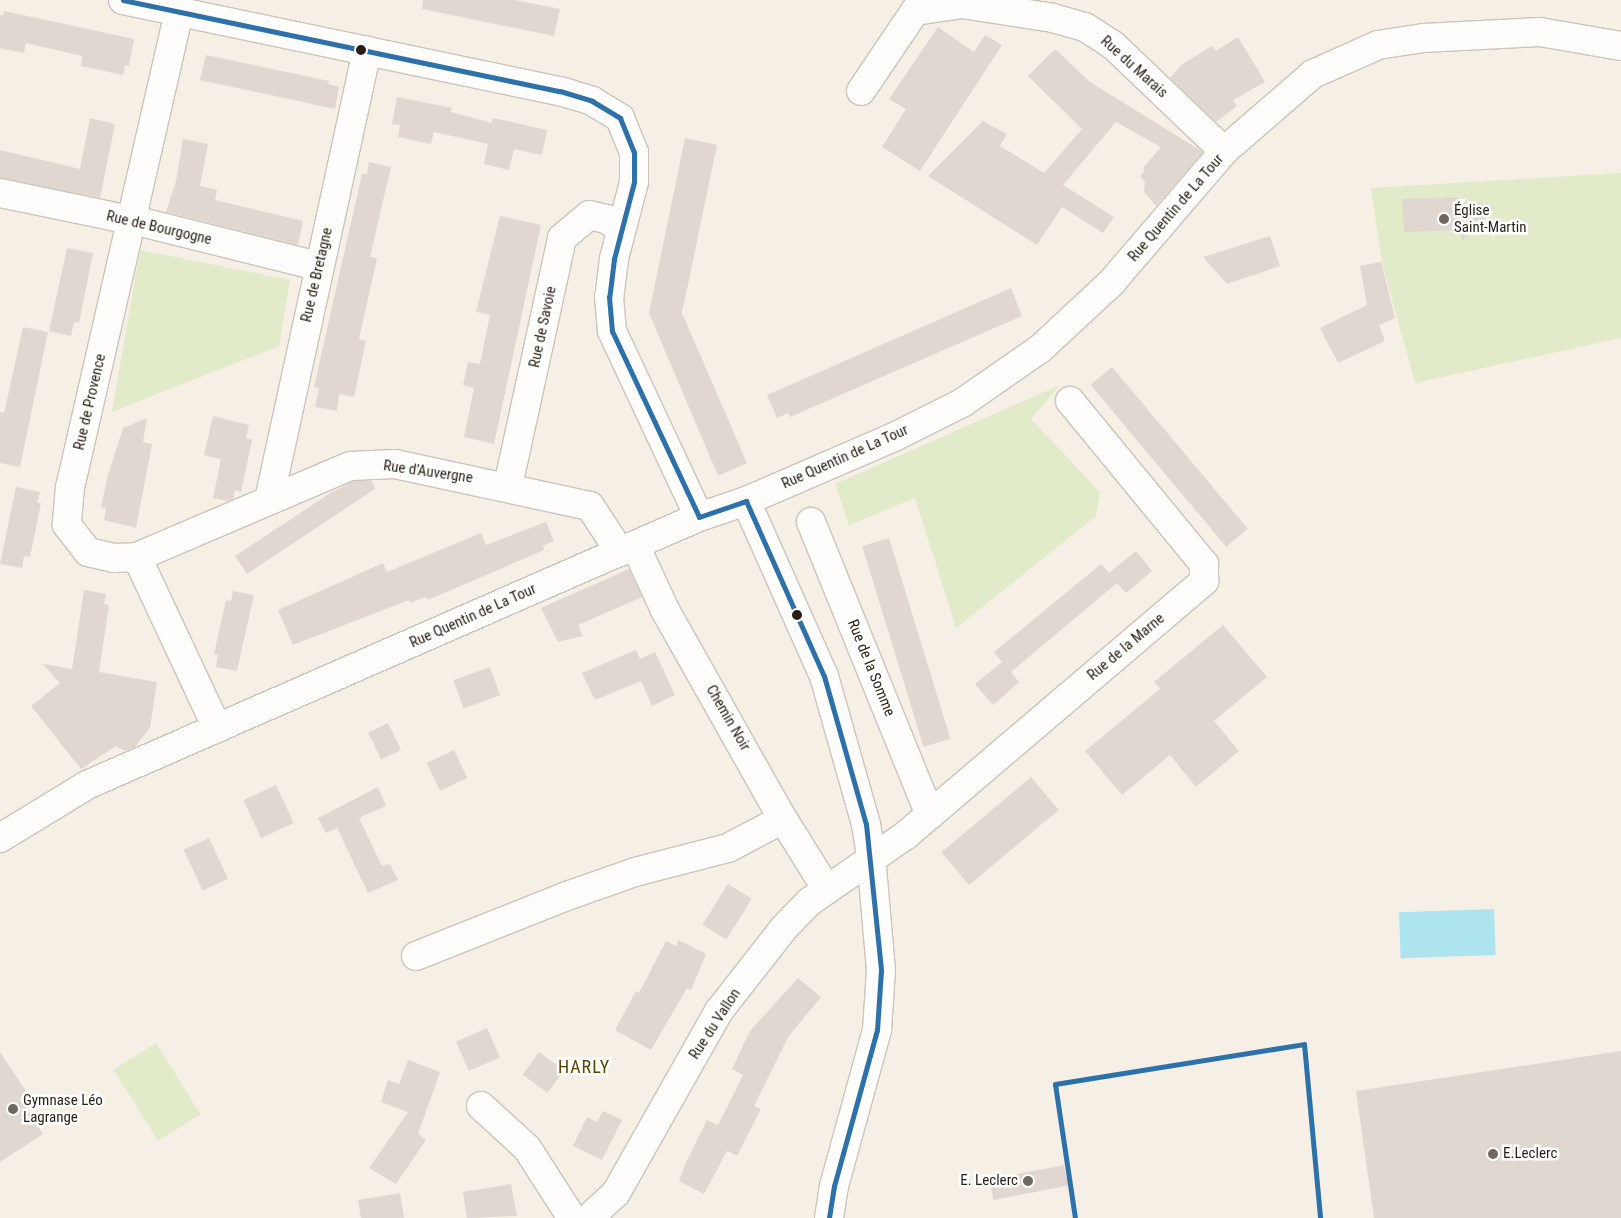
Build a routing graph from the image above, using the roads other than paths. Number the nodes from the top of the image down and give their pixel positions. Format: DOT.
graph roads {
  1 [pos="123,0"];
  2 [pos="178,12"];
  3 [pos="1621,46"];
  4 [pos="367,51"];
  5 [pos="861,91"];
  6 [pos="1224,151"];
  7 [pos="0,193"];
  8 [pos="132,221"];
  9 [pos="620,230"];
  10 [pos="318,266"];
  11 [pos="1070,400"];
  12 [pos="508,486"];
  13 [pos="269,500"];
  14 [pos="746,501"];
  15 [pos="699,517"];
  16 [pos="811,522"];
  17 [pos="628,548"];
  18 [pos="137,557"];
  19 [pos="217,728"];
  20 [pos="930,815"];
  21 [pos="783,819"];
  22 [pos="0,838"];
  23 [pos="871,856"];
  24 [pos="826,888"];
  25 [pos="416,956"];
  26 [pos="481,1106"];
  27 [pos="572,1218"];
  28 [pos="590,1218"];
  29 [pos="829,1218"];
  1 -- 2 [label="street"];
  2 -- 4 [label="street"];
  2 -- 8 [label="street, Rue de Provence"];
  3 -- 6 [label="street, Rue Quentin de La Tour"];
  4 -- 9 [label="street"];
  4 -- 10 [label="street, Rue de Bretagne"];
  5 -- 6 [label="street, Rue du Marais"];
  6 -- 14 [label="street, Rue Quentin de La Tour"];
  7 -- 8 [label="street, Rue de Bourgogne"];
  8 -- 10 [label="street, Rue de Bourgogne"];
  8 -- 18 [label="street, Rue de Provence"];
  9 -- 12 [label="street, Rue de Savoie"];
  9 -- 15 [label="street"];
  10 -- 13 [label="street, Rue de Bretagne"];
  11 -- 20 [label="street, Rue de la Marne"];
  12 -- 13 [label="street, Rue d'Auvergne"];
  12 -- 17 [label="street, Rue d'Auvergne"];
  13 -- 18 [label="street, Rue d'Auvergne"];
  14 -- 15 [label="street, Rue Quentin de La Tour"];
  14 -- 23 [label="street"];
  15 -- 17 [label="street, Rue Quentin de La Tour"];
  16 -- 20 [label="street, Rue de la Somme"];
  17 -- 19 [label="street, Rue Quentin de La Tour"];
  17 -- 21 [label="street, Chemin Noir"];
  18 -- 19 [label="street"];
  19 -- 22 [label="street, Rue Quentin de La Tour"];
  20 -- 23 [label="street, Rue de la Marne"];
  21 -- 24 [label="street, Chemin Noir"];
  21 -- 25 [label="street"];
  23 -- 24 [label="street, Rue du Vallon"];
  23 -- 29 [label="street"];
  24 -- 28 [label="street, Rue du Vallon"];
  26 -- 27 [label="street"];
}
